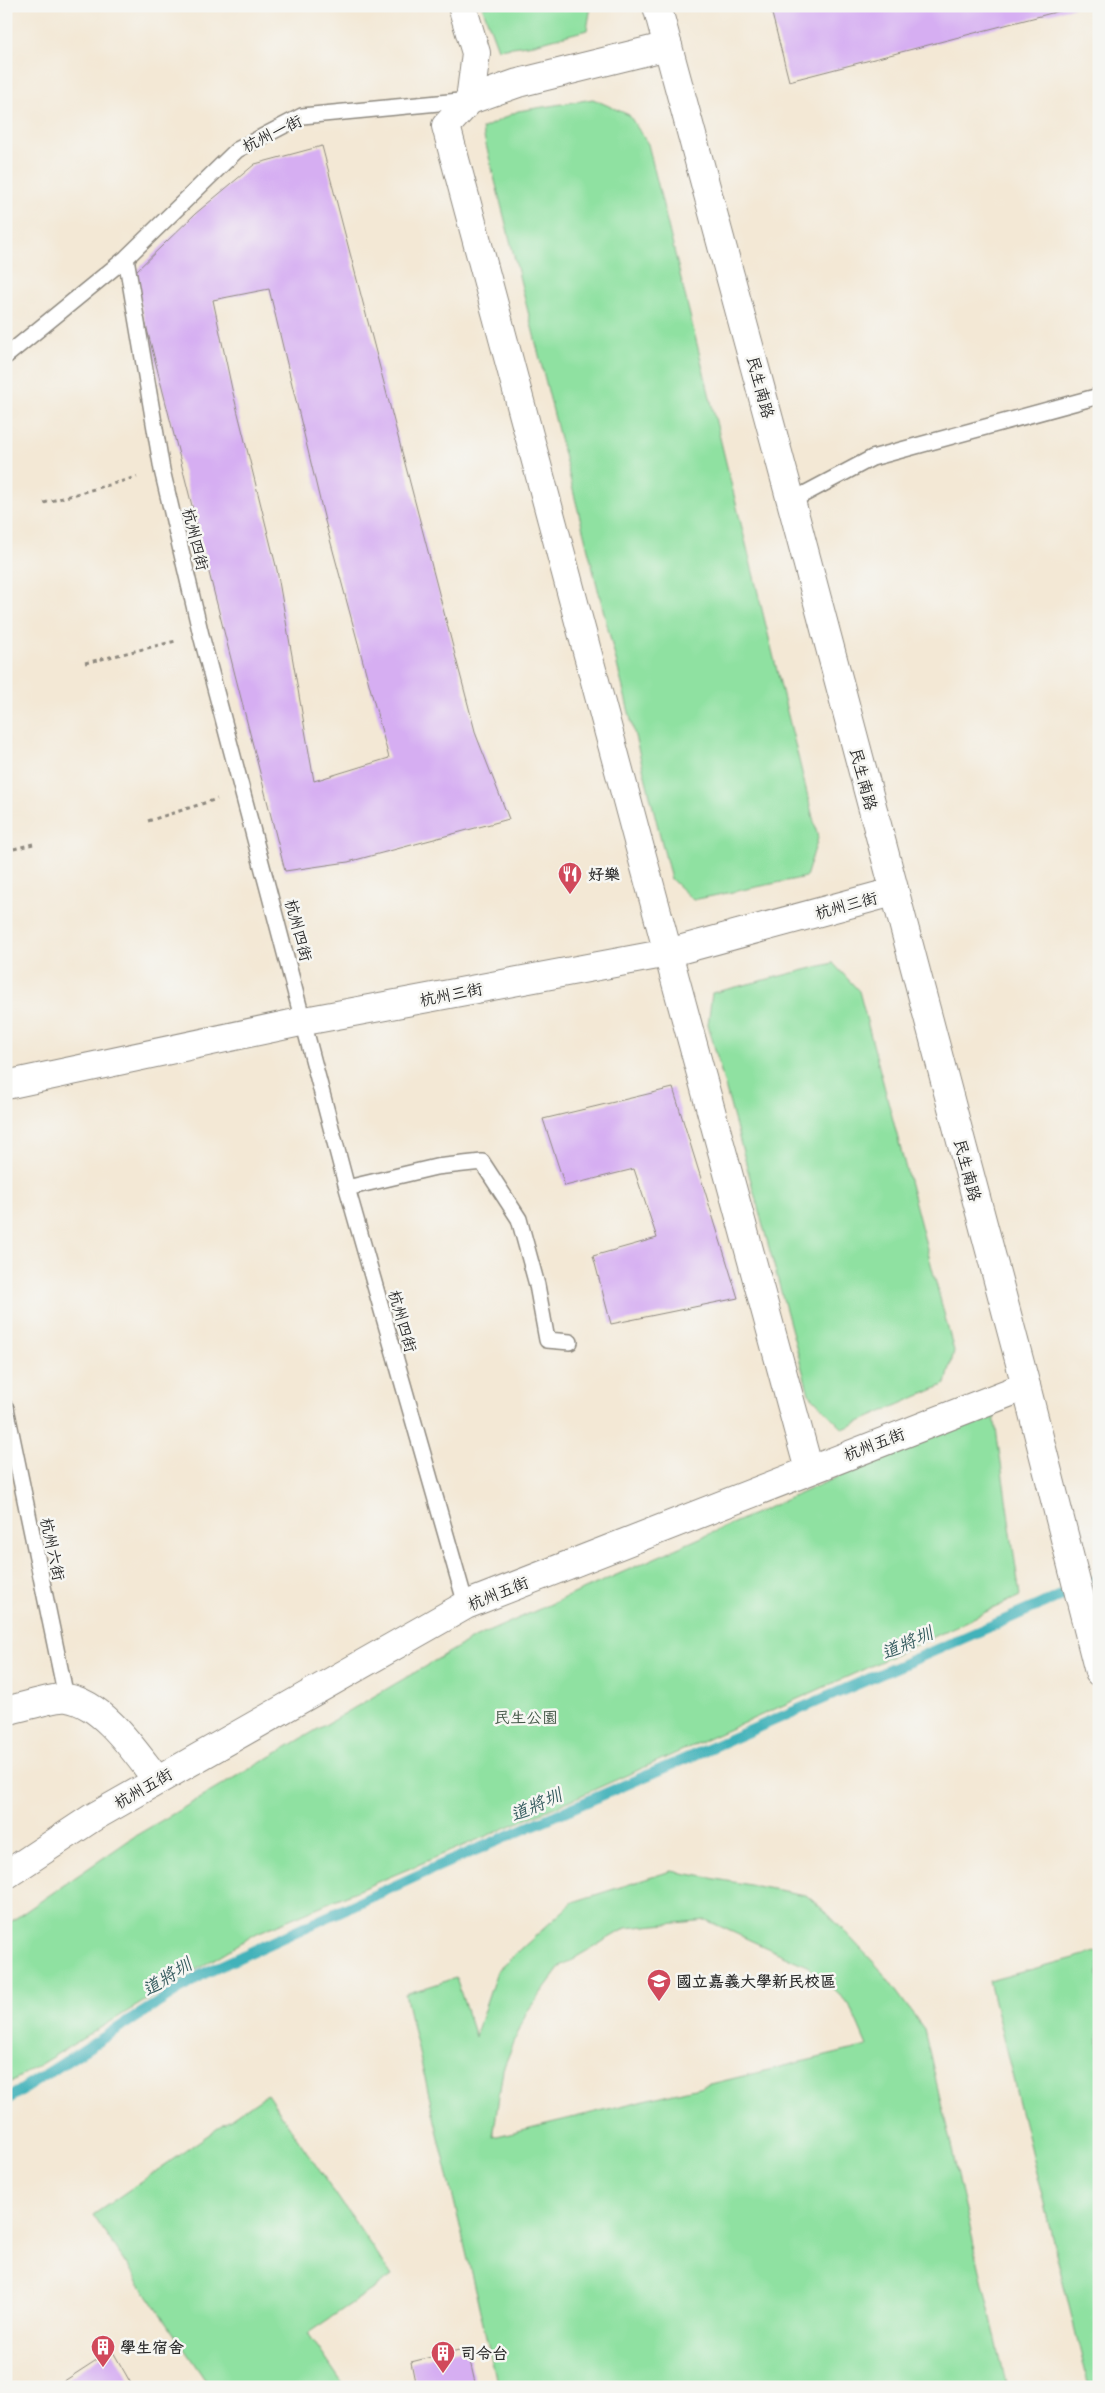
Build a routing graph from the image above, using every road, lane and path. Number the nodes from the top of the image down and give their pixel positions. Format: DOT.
graph roads {
  1 [pos="462,6"];
  2 [pos="657,6"];
  3 [pos="668,46"];
  4 [pos="470,100"];
  5 [pos="126,258"];
  6 [pos="6,356"];
  7 [pos="1099,396"];
  8 [pos="162,470"];
  9 [pos="792,501"];
  10 [pos="44,503"];
  11 [pos="201,636"];
  12 [pos="86,663"];
  13 [pos="244,791"];
  14 [pos="148,821"];
  15 [pos="33,844"];
  16 [pos="6,852"];
  17 [pos="893,892"];
  18 [pos="668,953"];
  19 [pos="305,1021"];
  20 [pos="6,1084"];
  21 [pos="347,1188"];
  22 [pos="570,1342"];
  23 [pos="1026,1386"];
  24 [pos="6,1408"];
  25 [pos="809,1470"];
  26 [pos="466,1606"];
  27 [pos="1099,1672"];
  28 [pos="66,1697"];
  29 [pos="6,1711"];
  30 [pos="157,1780"];
  31 [pos="6,1875"];
  1 -- 4 [label="street"];
  2 -- 3 [label="street, 民生南路"];
  3 -- 4 [label="street, 杭州一街"];
  3 -- 9 [label="street, 民生南路"];
  4 -- 5 [label="lane, 杭州一街"];
  4 -- 18 [label="street"];
  5 -- 6 [label="lane, 杭州一街"];
  5 -- 8 [label="lane, 杭州四街"];
  7 -- 9 [label="lane"];
  8 -- 10 [label="path"];
  8 -- 11 [label="lane, 杭州四街"];
  9 -- 17 [label="street, 民生南路"];
  11 -- 12 [label="path"];
  11 -- 13 [label="lane, 杭州四街"];
  13 -- 14 [label="path"];
  13 -- 19 [label="lane, 杭州四街"];
  15 -- 16 [label="path"];
  17 -- 18 [label="street, 杭州三街"];
  17 -- 23 [label="street, 民生南路"];
  18 -- 19 [label="street, 杭州三街"];
  18 -- 25 [label="street"];
  19 -- 20 [label="street, 杭州三街"];
  19 -- 21 [label="lane, 杭州四街"];
  21 -- 22 [label="lane"];
  21 -- 26 [label="lane, 杭州四街"];
  23 -- 25 [label="street, 杭州五街"];
  23 -- 27 [label="street, 民生南路"];
  24 -- 28 [label="lane, 杭州六街"];
  25 -- 26 [label="street, 杭州五街"];
  26 -- 30 [label="street, 杭州五街"];
  28 -- 29 [label="street"];
  28 -- 30 [label="street"];
  30 -- 31 [label="street, 杭州五街"];
}
